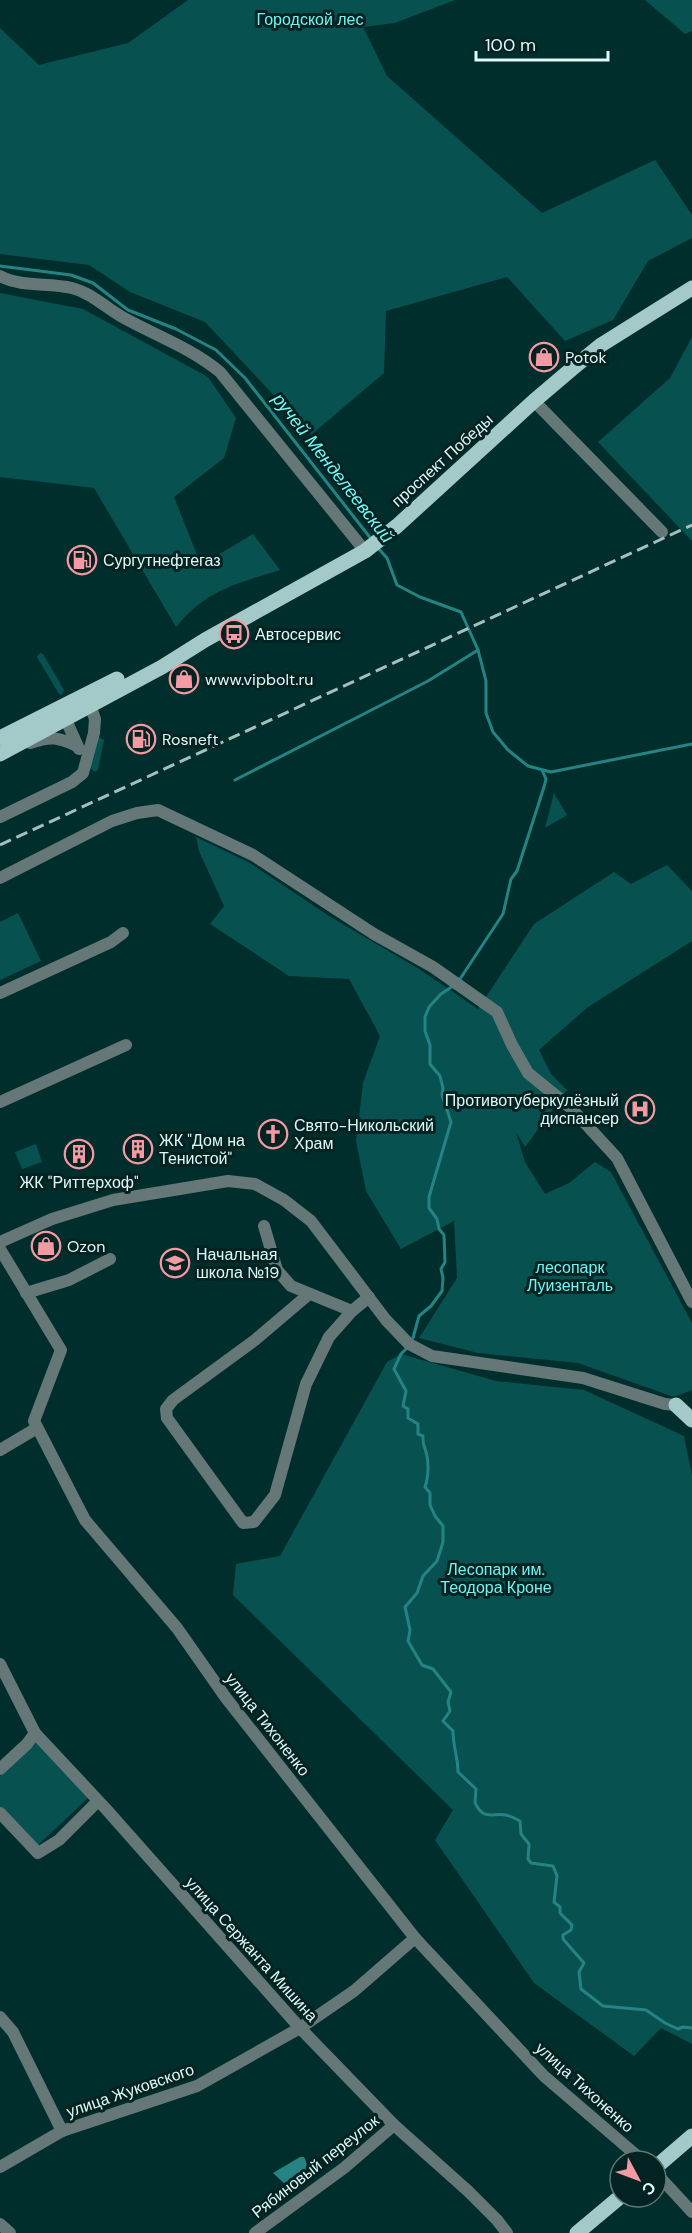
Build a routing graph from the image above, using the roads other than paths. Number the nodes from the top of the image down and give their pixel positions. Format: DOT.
graph roads {
  1 [pos="0,276"];
  2 [pos="692,288"];
  3 [pos="534,401"];
  4 [pos="662,532"];
  5 [pos="365,551"];
  6 [pos="205,640"];
  7 [pos="90,705"];
  8 [pos="63,713"];
  9 [pos="0,738"];
  10 [pos="17,744"];
  11 [pos="77,746"];
  12 [pos="0,754"];
  13 [pos="86,764"];
  14 [pos="0,817"];
  15 [pos="0,878"];
  16 [pos="123,933"];
  17 [pos="0,993"];
  18 [pos="126,1045"];
  19 [pos="0,1102"];
  20 [pos="264,1226"];
  21 [pos="0,1242"];
  22 [pos="0,1250"];
  23 [pos="110,1259"];
  24 [pos="26,1293"];
  25 [pos="308,1295"];
  26 [pos="369,1297"];
  27 [pos="692,1302"];
  28 [pos="352,1311"];
  29 [pos="692,1401"];
  30 [pos="676,1405"];
  31 [pos="692,1420"];
  32 [pos="37,1428"];
  33 [pos="0,1450"];
  34 [pos="0,1664"];
  35 [pos="34,1733"];
  36 [pos="0,1769"];
  37 [pos="98,1801"];
  38 [pos="0,1813"];
  39 [pos="415,1938"];
  40 [pos="0,2018"];
  41 [pos="300,2028"];
  42 [pos="394,2126"];
  43 [pos="62,2131"];
  44 [pos="692,2136"];
  45 [pos="629,2149"];
  46 [pos="668,2157"];
  47 [pos="0,2167"];
  48 [pos="668,2186"];
  49 [pos="608,2207"];
  50 [pos="692,2212"];
  51 [pos="0,2224"];
  52 [pos="10,2233"];
  53 [pos="255,2233"];
  54 [pos="507,2233"];
  55 [pos="577,2233"];
  1 -- 5 [label="street"];
  2 -- 3 [label="main road, проспект Победы"];
  3 -- 4 [label="street"];
  3 -- 5 [label="main road, проспект Победы"];
  5 -- 6 [label="main road, проспект Победы"];
  6 -- 7 [label="main road, проспект Победы"];
  6 -- 8 [label="main road, проспект Победы"];
  7 -- 8 [label="main road, проспект Победы"];
  7 -- 13 [label="street"];
  8 -- 9 [label="main road, проспект Победы"];
  8 -- 10 [label="main road, проспект Победы"];
  8 -- 11 [label="street"];
  10 -- 11 [label="street"];
  10 -- 12 [label="main road, проспект Победы"];
  11 -- 13 [label="street"];
  13 -- 14 [label="street"];
  15 -- 27 [label="street"];
  16 -- 17 [label="street"];
  18 -- 19 [label="street"];
  20 -- 25 [label="street"];
  21 -- 26 [label="street"];
  22 -- 24 [label="street"];
  23 -- 24 [label="street"];
  24 -- 32 [label="street"];
  25 -- 28 [label="street"];
  25 -- 28 [label="street"];
  26 -- 28 [label="street"];
  26 -- 30 [label="street"];
  29 -- 30 [label="main road"];
  30 -- 31 [label="main road"];
  32 -- 33 [label="street"];
  32 -- 39 [label="street, улица Тихоненко"];
  34 -- 35 [label="street, улица Сержанта Мишина"];
  35 -- 36 [label="street"];
  35 -- 37 [label="street, улица Сержанта Мишина"];
  37 -- 38 [label="street"];
  37 -- 41 [label="street, улица Сержанта Мишина"];
  39 -- 41 [label="street, улица Жуковского"];
  39 -- 45 [label="street, улица Тихоненко"];
  40 -- 43 [label="street"];
  41 -- 42 [label="street, улица Сержанта Мишина"];
  41 -- 43 [label="street, улица Жуковского"];
  42 -- 53 [label="street, Рябиновый переулок"];
  42 -- 54 [label="street, улица Сержанта Мишина"];
  43 -- 47 [label="street, улица Жуковского"];
  44 -- 46 [label="main road"];
  48 -- 50 [label="street"];
  49 -- 55 [label="main road"];
  51 -- 52 [label="street"];
}
